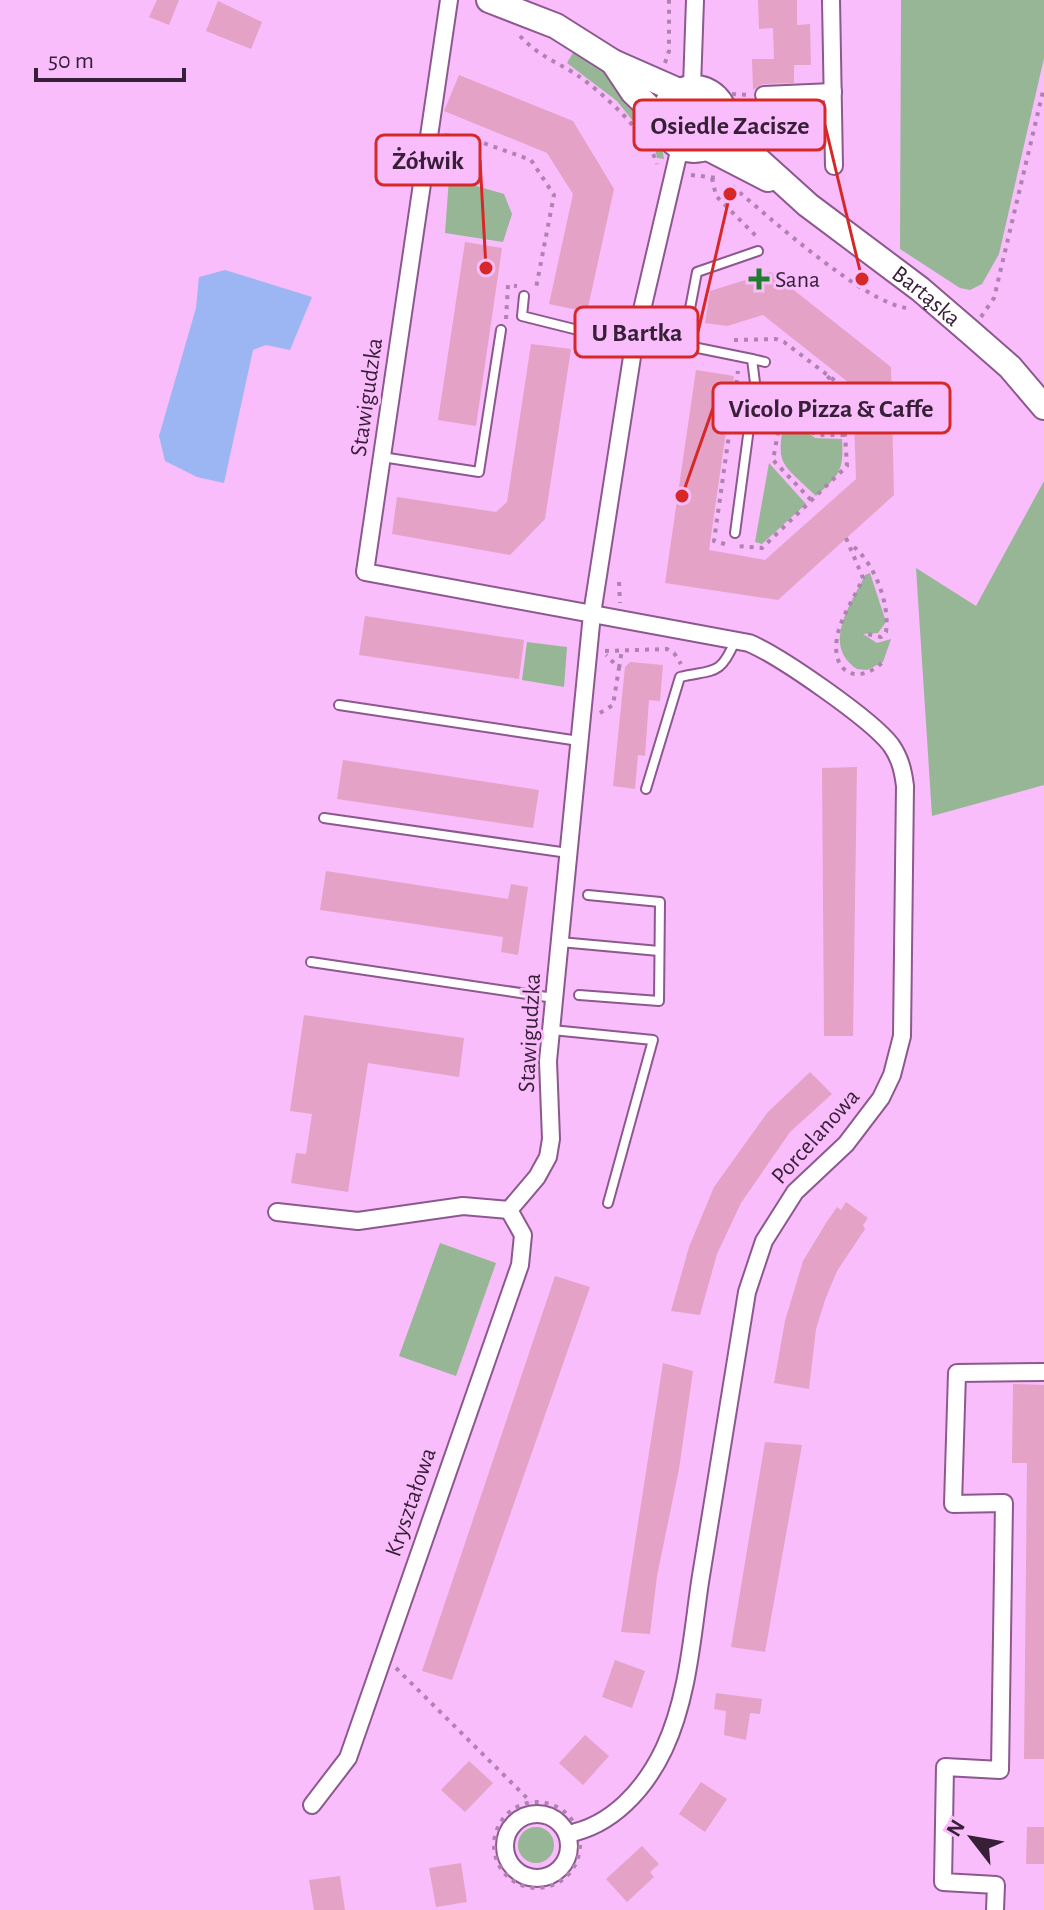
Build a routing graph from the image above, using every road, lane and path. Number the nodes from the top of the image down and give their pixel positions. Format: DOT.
graph roads {
  1 [pos="449,0"];
  2 [pos="489,0"];
  3 [pos="669,0"];
  4 [pos="695,0"];
  5 [pos="831,0"];
  6 [pos="515,31"];
  7 [pos="667,61"];
  8 [pos="613,62"];
  9 [pos="1044,87"];
  10 [pos="686,89"];
  11 [pos="833,92"];
  12 [pos="732,94"];
  13 [pos="764,95"];
  14 [pos="742,96"];
  15 [pos="662,120"];
  16 [pos="723,128"];
  17 [pos="429,132"];
  18 [pos="680,147"];
  19 [pos="706,147"];
  20 [pos="834,166"];
  21 [pos="658,170"];
  22 [pos="712,177"];
  23 [pos="684,178"];
  24 [pos="798,196"];
  25 [pos="769,204"];
  26 [pos="763,212"];
  27 [pos="760,248"];
  28 [pos="524,296"];
  29 [pos="911,308"];
  30 [pos="513,329"];
  31 [pos="501,330"];
  32 [pos="970,332"];
  33 [pos="634,344"];
  34 [pos="683,345"];
  35 [pos="752,359"];
  36 [pos="765,362"];
  37 [pos="830,376"];
  38 [pos="752,405"];
  39 [pos="1044,407"];
  40 [pos="782,410"];
  41 [pos="801,413"];
  42 [pos="847,435"];
  43 [pos="382,457"];
  44 [pos="812,501"];
  45 [pos="735,533"];
  46 [pos="846,538"];
  47 [pos="852,546"];
  48 [pos="619,582"];
  49 [pos="631,610"];
  50 [pos="592,614"];
  51 [pos="862,633"];
  52 [pos="735,641"];
  53 [pos="603,649"];
  54 [pos="622,650"];
  55 [pos="883,662"];
  56 [pos="598,664"];
  57 [pos="619,668"];
  58 [pos="680,677"];
  59 [pos="595,703"];
  60 [pos="339,705"];
  61 [pos="579,741"];
  62 [pos="646,789"];
  63 [pos="324,818"];
  64 [pos="568,853"];
  65 [pos="588,895"];
  66 [pos="560,942"];
  67 [pos="659,951"];
  68 [pos="311,962"];
  69 [pos="579,995"];
  70 [pos="554,998"];
  71 [pos="552,1030"];
  72 [pos="608,1203"];
  73 [pos="509,1210"];
  74 [pos="277,1212"];
  75 [pos="1044,1372"];
  76 [pos="381,1657"];
  77 [pos="531,1802"];
  78 [pos="312,1805"];
  79 [pos="578,1833"];
  80 [pos="995,1910"];
  1 -- 17 [label="street, Stawigudzka"];
  2 -- 8 [label="street, Bartąska"];
  3 -- 7 [label="path"];
  4 -- 10 [label="street"];
  5 -- 11 [label="street"];
  6 -- 21 [label="path"];
  8 -- 10 [label="street, Bartąska"];
  8 -- 15 [label="street, Bartąska"];
  9 -- 32 [label="path"];
  10 -- 15 [label="street"];
  10 -- 16 [label="street, Bartąska"];
  11 -- 13 [label="street"];
  11 -- 20 [label="street"];
  12 -- 14 [label="path"];
  15 -- 18 [label="street, Bartąska"];
  16 -- 19 [label="street"];
  16 -- 24 [label="street, Bartąska"];
  17 -- 30 [label="path"];
  17 -- 43 [label="street, Stawigudzka"];
  18 -- 19 [label="street, Bartąska"];
  18 -- 33 [label="street, Stawigudzka"];
  19 -- 24 [label="street, Bartąska"];
  22 -- 23 [label="path"];
  22 -- 26 [label="path"];
  22 -- 27 [label="path"];
  24 -- 32 [label="street, Bartąska"];
  25 -- 26 [label="path"];
  26 -- 29 [label="path"];
  27 -- 34 [label="lane"];
  28 -- 33 [label="lane"];
  31 -- 43 [label="lane"];
  32 -- 39 [label="street, Bartąska"];
  33 -- 34 [label="lane"];
  33 -- 50 [label="street, Stawigudzka"];
  34 -- 35 [label="lane"];
  35 -- 36 [label="lane"];
  35 -- 38 [label="lane"];
  37 -- 41 [label="path"];
  38 -- 40 [label="path"];
  38 -- 45 [label="lane"];
  40 -- 41 [label="path"];
  40 -- 44 [label="path"];
  41 -- 42 [label="path"];
  43 -- 50 [label="street, Stawigudzka"];
  46 -- 47 [label="path"];
  47 -- 51 [label="path"];
  47 -- 55 [label="path"];
  48 -- 49 [label="path"];
  50 -- 52 [label="street, Porcelanowa"];
  50 -- 61 [label="street, Stawigudzka"];
  52 -- 58 [label="lane"];
  52 -- 79 [label="street, Porcelanowa"];
  53 -- 54 [label="path"];
  53 -- 56 [label="path"];
  53 -- 57 [label="path"];
  54 -- 57 [label="path"];
  54 -- 58 [label="path"];
  57 -- 59 [label="path"];
  58 -- 62 [label="lane"];
  60 -- 61 [label="lane"];
  61 -- 64 [label="street, Stawigudzka"];
  63 -- 64 [label="lane"];
  64 -- 66 [label="street, Stawigudzka"];
  65 -- 67 [label="lane"];
  66 -- 67 [label="lane"];
  66 -- 70 [label="street, Stawigudzka"];
  67 -- 69 [label="lane"];
  68 -- 70 [label="lane"];
  70 -- 71 [label="street, Stawigudzka"];
  71 -- 72 [label="lane"];
  71 -- 73 [label="street, Stawigudzka"];
  73 -- 74 [label="street"];
  73 -- 76 [label="street, Kryształowa"];
  75 -- 80 [label="street"];
  76 -- 77 [label="path"];
  76 -- 78 [label="street, Kryształowa"];
  77 -- 79 [label="path"];
  77 -- 79 [label="path"];
  79 -- 79 [label="street"];
}
